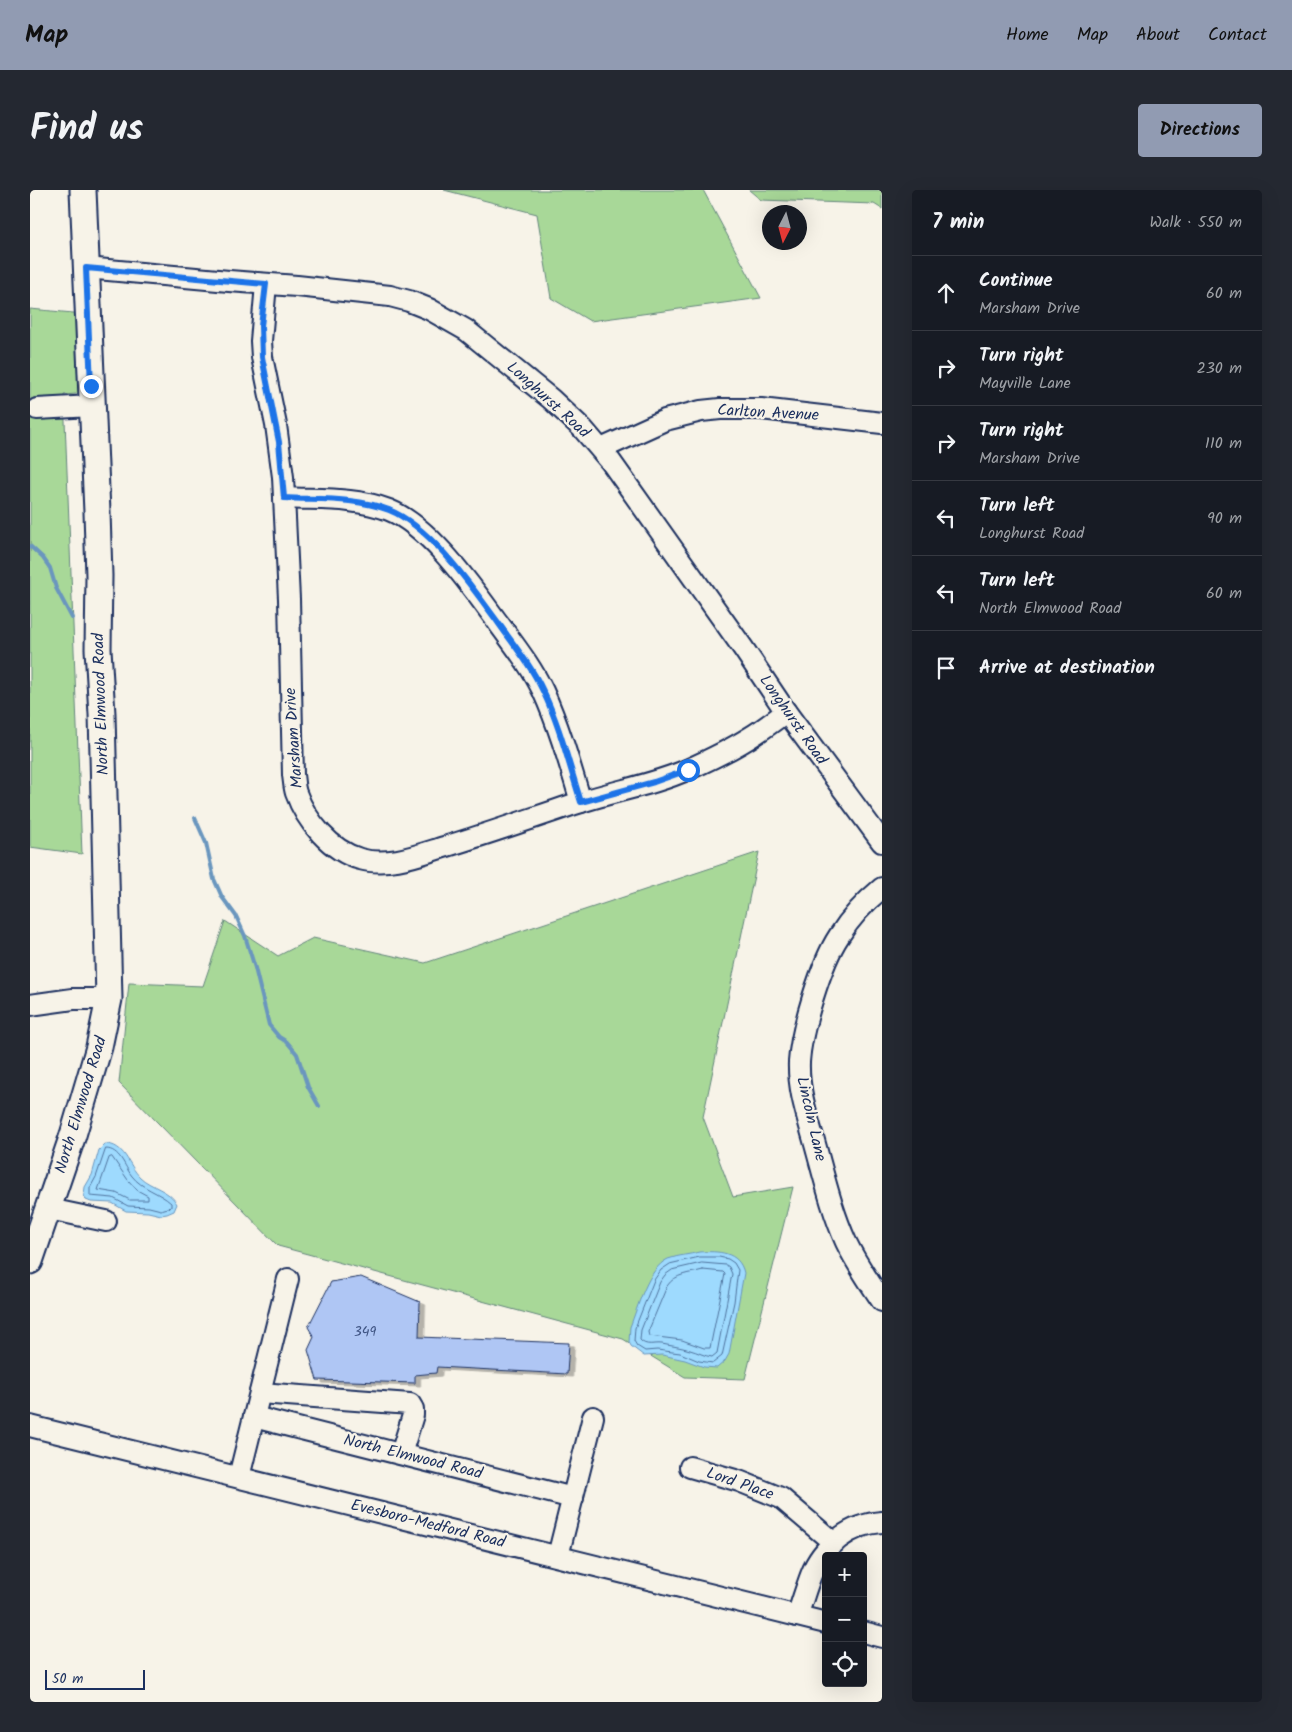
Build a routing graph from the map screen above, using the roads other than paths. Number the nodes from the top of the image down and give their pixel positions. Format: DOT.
graph roads {
  1 [pos="83,190"];
  2 [pos="86,268"];
  3 [pos="266,284"];
  4 [pos="92,406"];
  5 [pos="38,409"];
  6 [pos="882,423"];
  7 [pos="601,449"];
  8 [pos="284,498"];
  9 [pos="786,712"];
  10 [pos="581,802"];
  11 [pos="882,842"];
  12 [pos="882,888"];
  13 [pos="109,999"];
  14 [pos="30,1006"];
  15 [pos="49,1209"];
  16 [pos="106,1221"];
  17 [pos="30,1262"];
  18 [pos="288,1279"];
  19 [pos="882,1301"];
  20 [pos="260,1393"];
  21 [pos="254,1417"];
  22 [pos="593,1417"];
  23 [pos="30,1426"];
  24 [pos="401,1454"];
  25 [pos="690,1467"];
  26 [pos="239,1477"];
  27 [pos="573,1498"];
  28 [pos="882,1522"];
  29 [pos="834,1543"];
  30 [pos="558,1556"];
  31 [pos="797,1616"];
  32 [pos="822,1622"];
  33 [pos="867,1633"];
  34 [pos="882,1637"];
  1 -- 2 [label="main road, North Elmwood Road"];
  2 -- 3 [label="street, Longhurst Road"];
  2 -- 4 [label="main road, North Elmwood Road"];
  3 -- 7 [label="street, Longhurst Road"];
  3 -- 8 [label="street, Marsham Drive"];
  4 -- 5 [label="street"];
  4 -- 13 [label="main road, North Elmwood Road"];
  6 -- 7 [label="street, Carlton Avenue"];
  7 -- 9 [label="street, Longhurst Road"];
  8 -- 10 [label="street"];
  8 -- 10 [label="street, Marsham Drive"];
  9 -- 10 [label="street, Marsham Drive"];
  9 -- 11 [label="street, Longhurst Road"];
  12 -- 19 [label="street, Lincoln Lane"];
  13 -- 14 [label="street"];
  13 -- 15 [label="main road, North Elmwood Road"];
  15 -- 16 [label="street"];
  15 -- 17 [label="main road, North Elmwood Road"];
  18 -- 20 [label="street"];
  20 -- 21 [label="street"];
  20 -- 24 [label="street"];
  21 -- 24 [label="street, North Elmwood Road"];
  21 -- 26 [label="street"];
  22 -- 27 [label="street"];
  23 -- 26 [label="street, Evesboro-Medford Road"];
  24 -- 27 [label="street, North Elmwood Road"];
  25 -- 29 [label="street, Lord Place"];
  26 -- 30 [label="street, Evesboro-Medford Road"];
  27 -- 30 [label="street"];
  28 -- 29 [label="street"];
  29 -- 31 [label="street"];
  30 -- 31 [label="street, Evesboro-Medford Road"];
  31 -- 32 [label="street, Evesboro-Medford Road"];
  33 -- 34 [label="street"];
}
